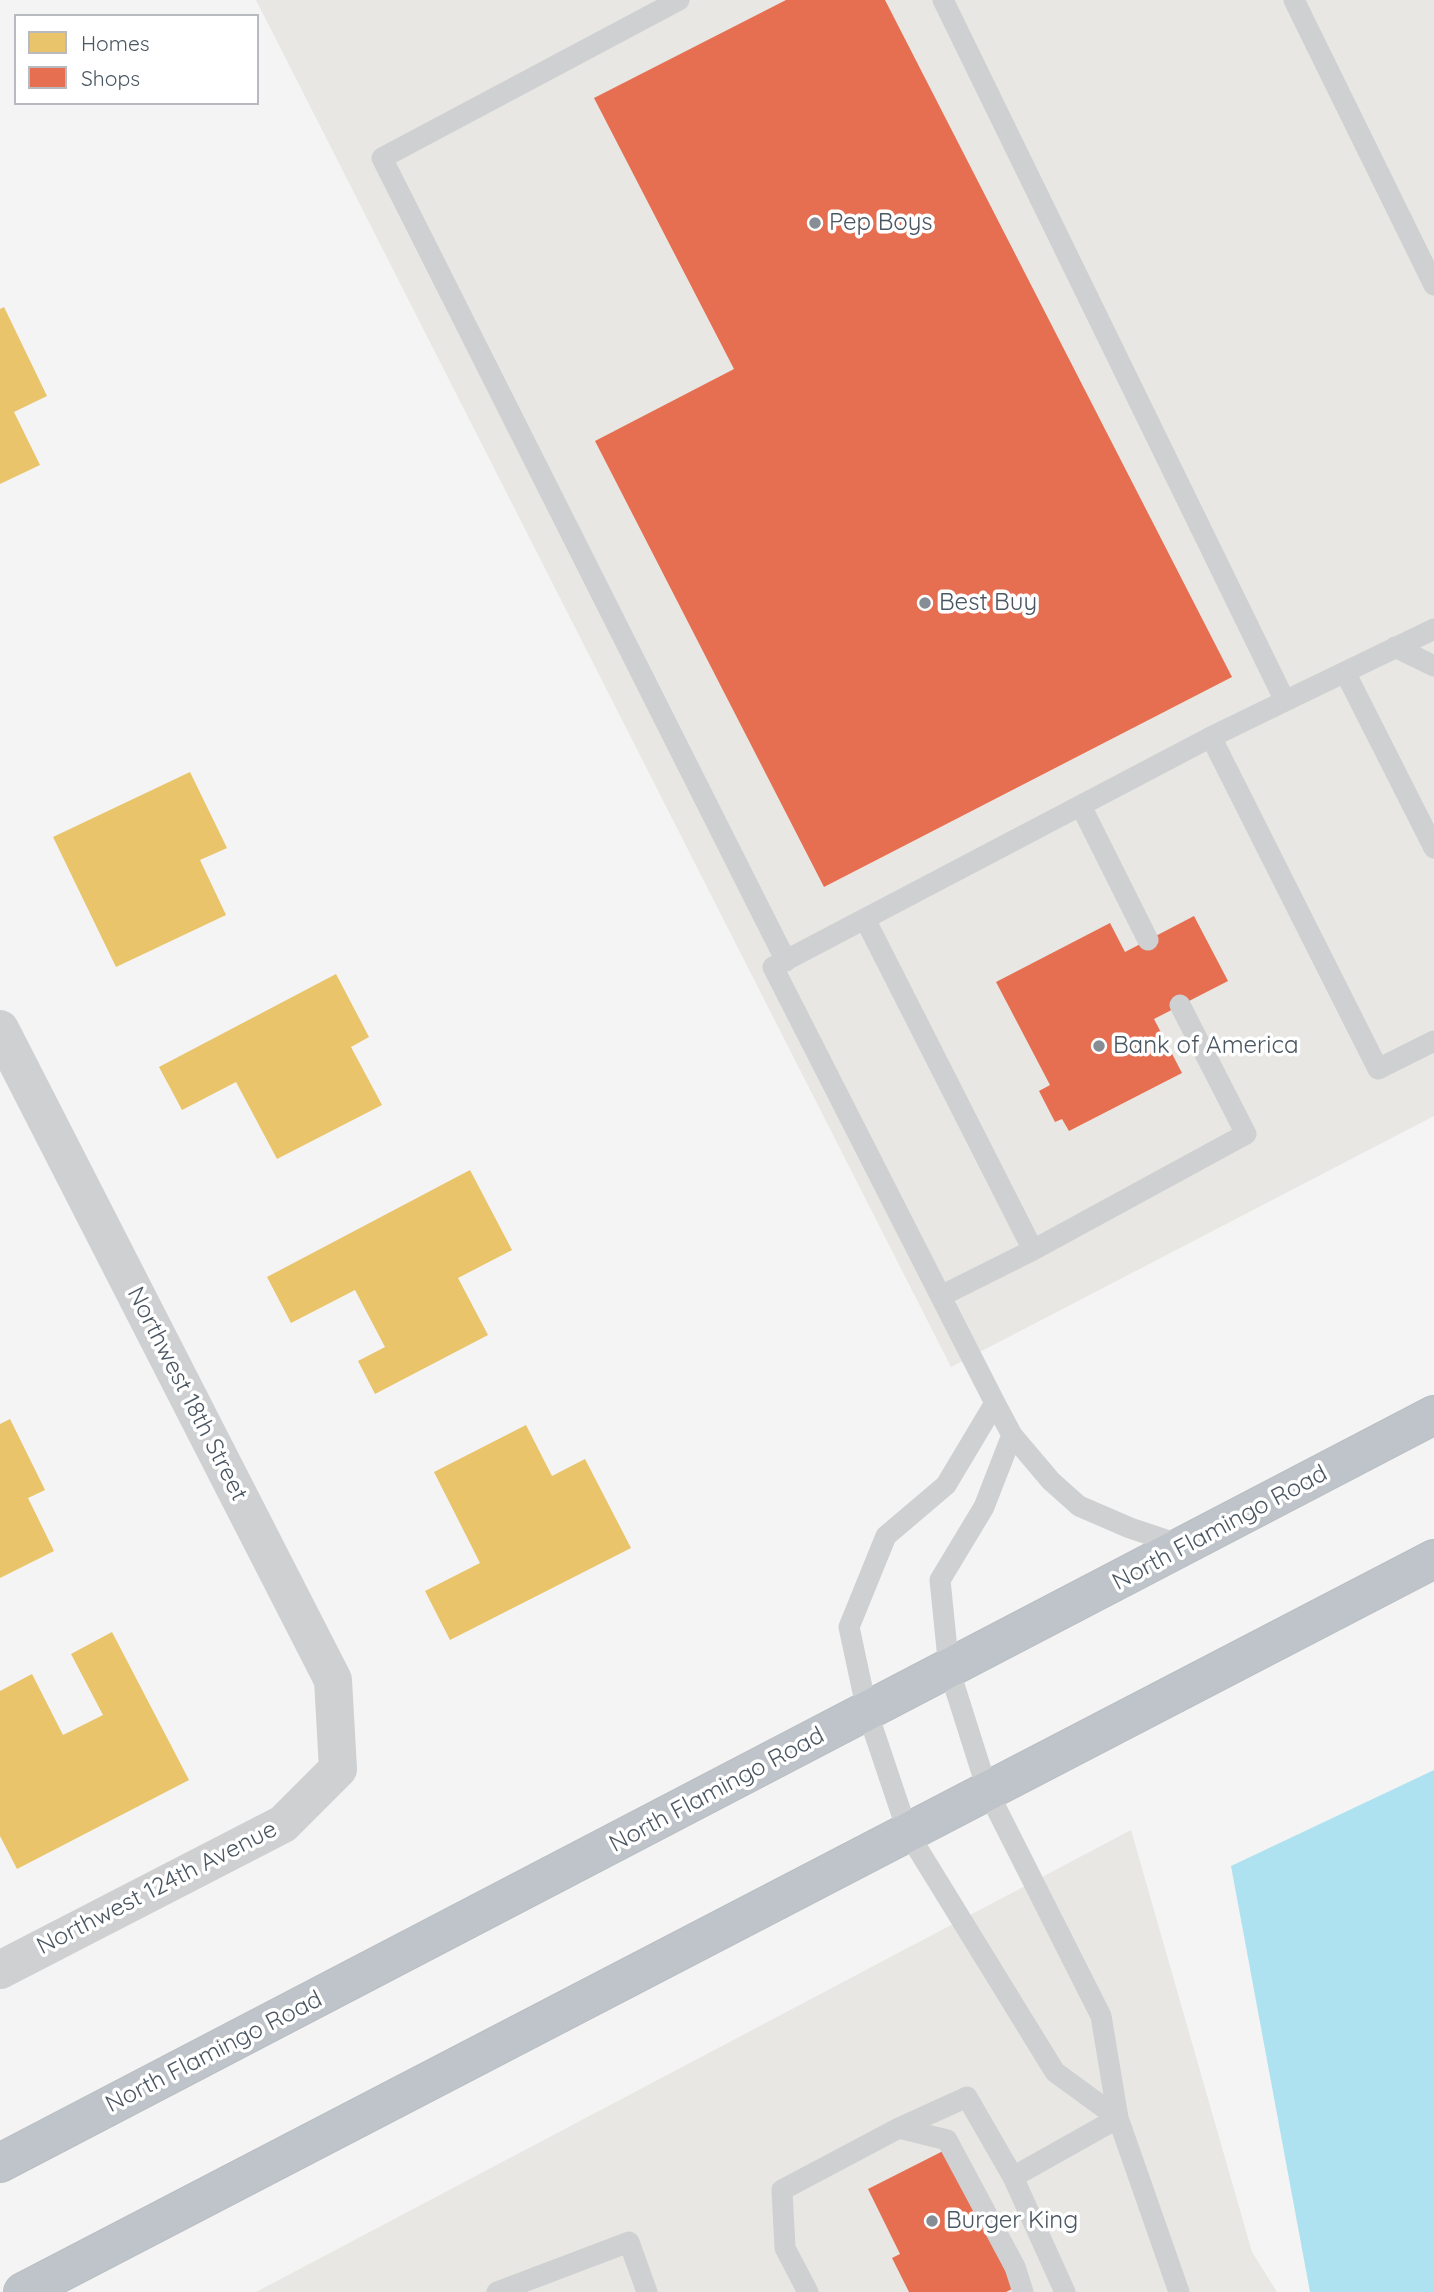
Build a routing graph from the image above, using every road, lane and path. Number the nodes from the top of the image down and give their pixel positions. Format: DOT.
graph roads {
  1 [pos="679,0"];
  2 [pos="943,0"];
  3 [pos="1294,0"];
  4 [pos="1434,285"];
  5 [pos="1434,629"];
  6 [pos="1395,648"];
  7 [pos="1434,666"];
  8 [pos="1345,672"];
  9 [pos="1285,701"];
  10 [pos="1211,737"];
  11 [pos="1081,806"];
  12 [pos="1434,848"];
  13 [pos="864,919"];
  14 [pos="1148,940"];
  15 [pos="786,961"];
  16 [pos="1180,1005"];
  17 [pos="0,1029"];
  18 [pos="1434,1041"];
  19 [pos="1033,1250"];
  20 [pos="941,1296"];
  21 [pos="995,1403"];
  22 [pos="1434,1415"];
  23 [pos="1012,1435"];
  24 [pos="1184,1546"];
  25 [pos="1434,1559"];
  26 [pos="948,1669"];
  27 [pos="867,1712"];
  28 [pos="338,1769"];
  29 [pos="988,1792"];
  30 [pos="908,1833"];
  31 [pos="0,1970"];
  32 [pos="1118,2118"];
  33 [pos="898,2128"];
  34 [pos="0,2163"];
  35 [pos="1013,2177"];
  36 [pos="23,2292"];
  37 [pos="497,2292"];
  38 [pos="647,2292"];
  39 [pos="808,2292"];
  40 [pos="1023,2292"];
  41 [pos="1065,2292"];
  42 [pos="1179,2292"];
  1 -- 15 [label="lane"];
  2 -- 9 [label="lane"];
  3 -- 4 [label="lane"];
  5 -- 6 [label="lane"];
  6 -- 7 [label="lane"];
  6 -- 8 [label="lane"];
  8 -- 9 [label="lane"];
  8 -- 12 [label="lane"];
  9 -- 10 [label="lane"];
  10 -- 11 [label="lane"];
  10 -- 18 [label="lane"];
  11 -- 13 [label="lane"];
  11 -- 14 [label="lane"];
  13 -- 15 [label="lane"];
  13 -- 19 [label="lane"];
  15 -- 20 [label="lane"];
  16 -- 19 [label="lane"];
  17 -- 28 [label="street, Northwest 18th Street"];
  19 -- 20 [label="lane"];
  20 -- 21 [label="lane"];
  21 -- 23 [label="lane"];
  21 -- 27 [label="lane"];
  22 -- 24 [label="highway, North Flamingo Road"];
  23 -- 24 [label="lane"];
  23 -- 26 [label="lane"];
  24 -- 26 [label="highway, North Flamingo Road"];
  25 -- 29 [label="highway"];
  26 -- 27 [label="highway, North Flamingo Road"];
  26 -- 29 [label="lane"];
  27 -- 30 [label="lane"];
  27 -- 34 [label="highway, North Flamingo Road"];
  28 -- 31 [label="street, Northwest 124th Avenue"];
  29 -- 30 [label="highway"];
  29 -- 32 [label="lane"];
  30 -- 32 [label="lane"];
  30 -- 36 [label="highway"];
  32 -- 35 [label="lane"];
  32 -- 42 [label="lane"];
  33 -- 35 [label="lane"];
  33 -- 39 [label="lane"];
  33 -- 40 [label="lane"];
  35 -- 41 [label="lane"];
  37 -- 38 [label="lane"];
}
